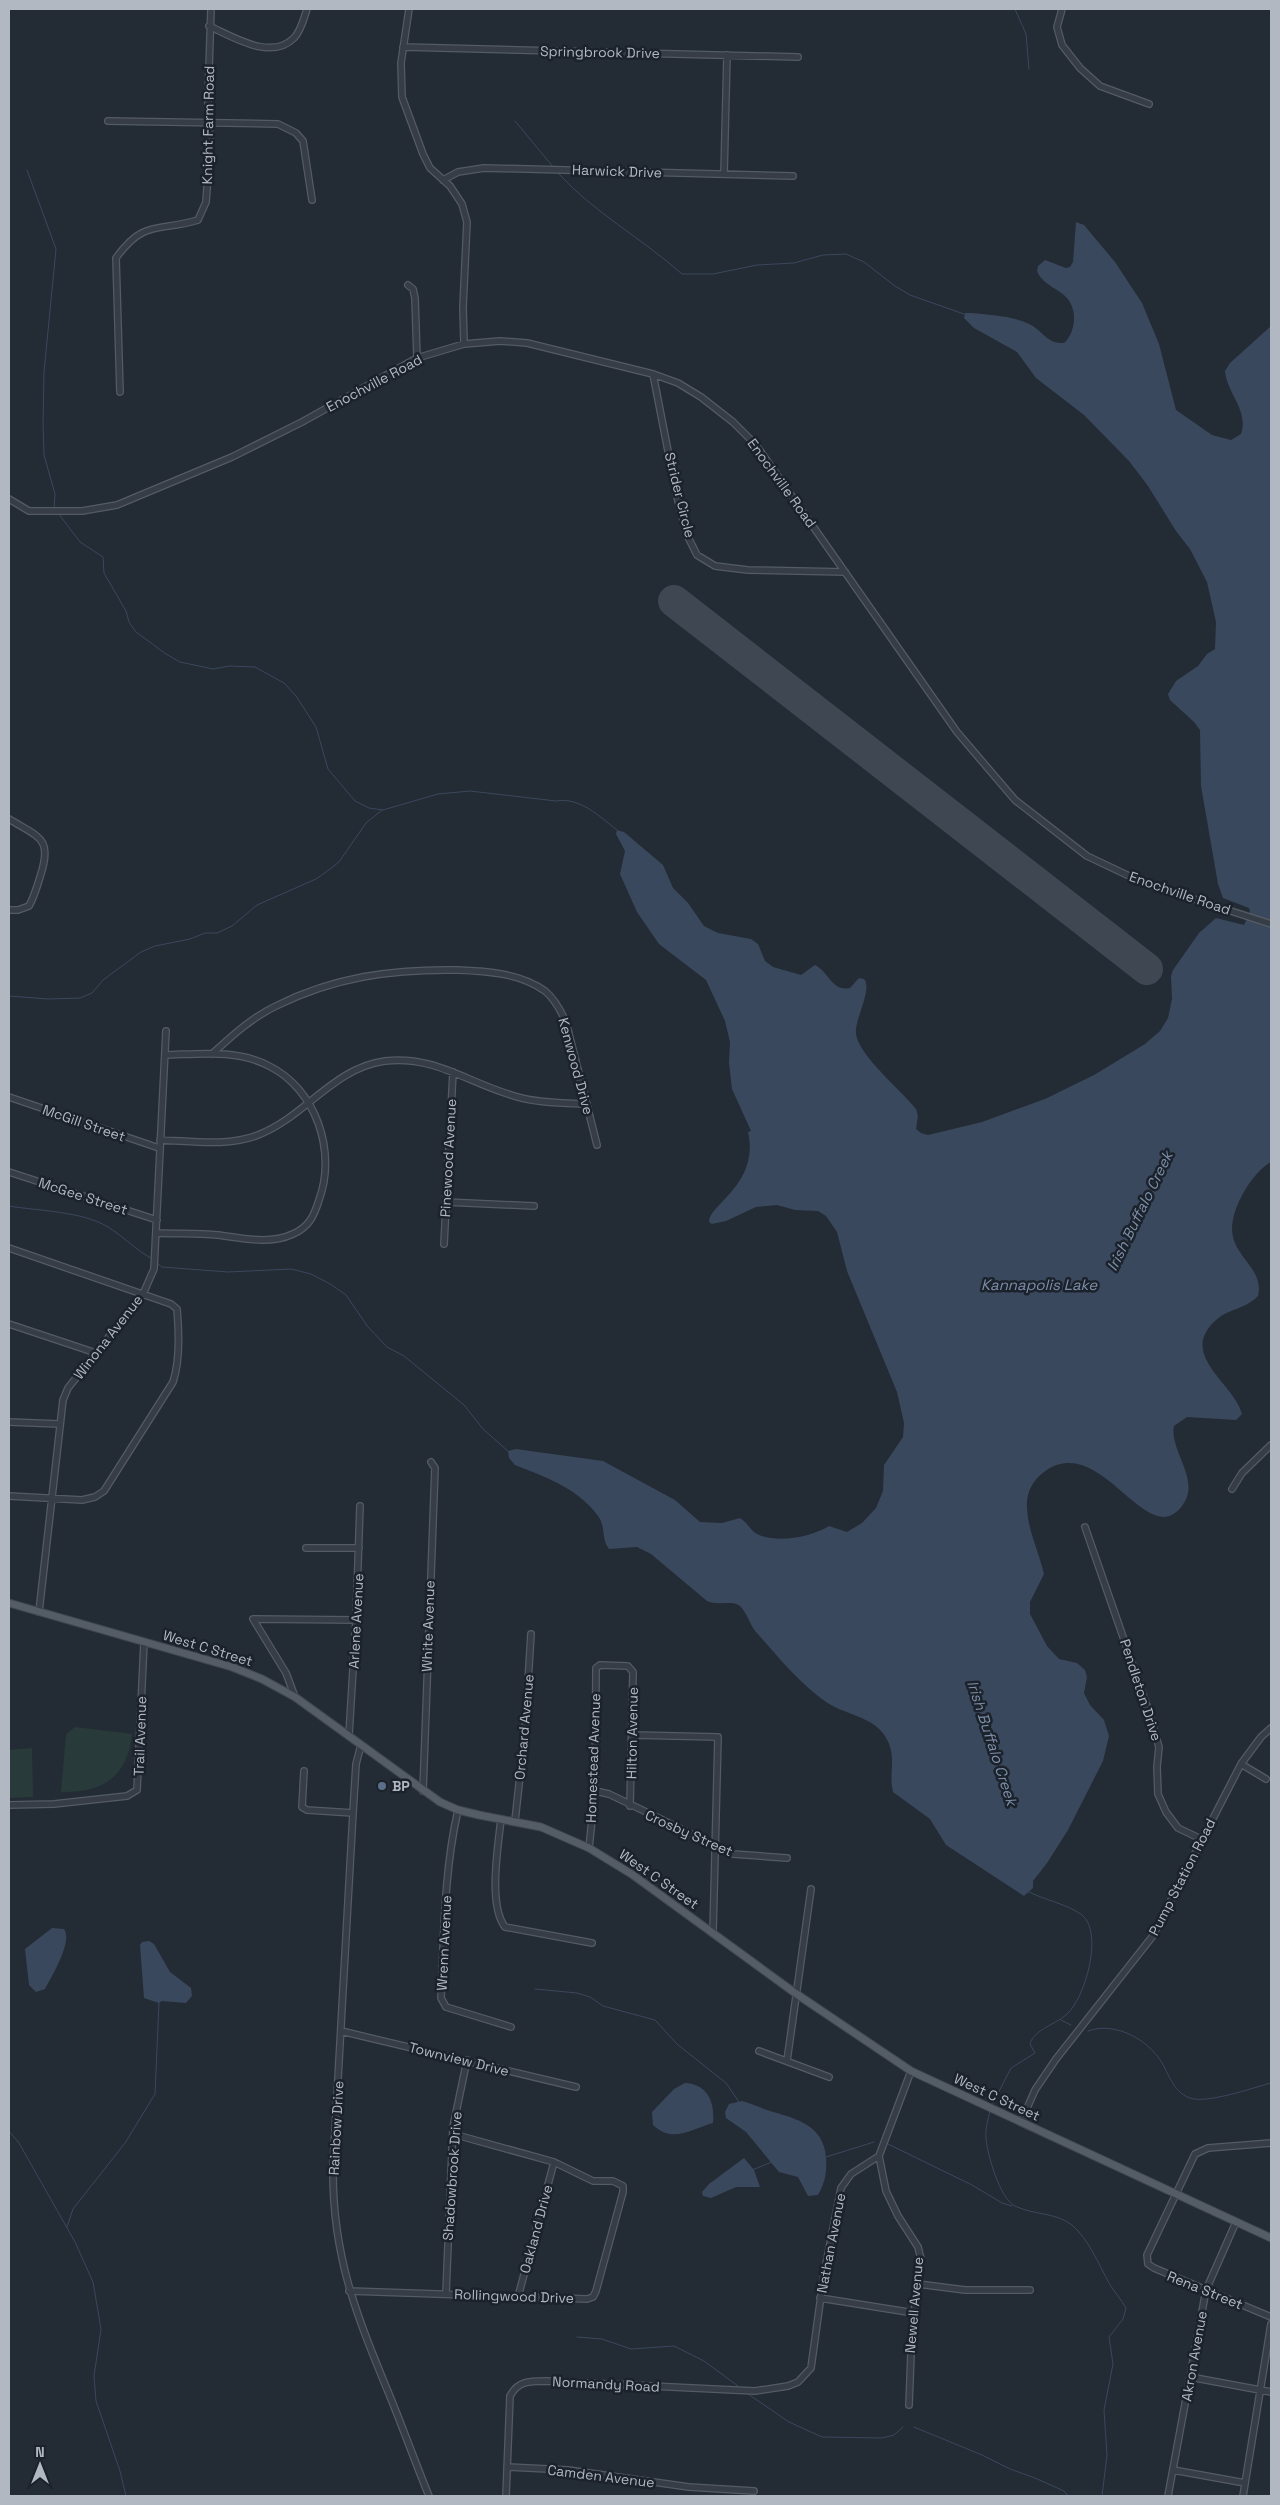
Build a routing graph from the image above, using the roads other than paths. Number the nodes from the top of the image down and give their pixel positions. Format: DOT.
graph roads {
  1 [pos="212,9"];
  2 [pos="307,9"];
  3 [pos="409,9"];
  4 [pos="1062,9"];
  5 [pos="210,26"];
  6 [pos="403,47"];
  7 [pos="727,55"];
  8 [pos="798,57"];
  9 [pos="1149,104"];
  10 [pos="108,121"];
  11 [pos="209,122"];
  12 [pos="724,174"];
  13 [pos="793,176"];
  14 [pos="443,180"];
  15 [pos="312,200"];
  16 [pos="408,285"];
  17 [pos="464,344"];
  18 [pos="417,358"];
  19 [pos="653,374"];
  20 [pos="120,392"];
  21 [pos="9,499"];
  22 [pos="845,572"];
  23 [pos="9,819"];
  24 [pos="9,910"];
  25 [pos="1271,924"];
  26 [pos="166,1031"];
  27 [pos="212,1054"];
  28 [pos="165,1055"];
  29 [pos="453,1072"];
  30 [pos="9,1097"];
  31 [pos="309,1103"];
  32 [pos="586,1104"];
  33 [pos="160,1140"];
  34 [pos="597,1145"];
  35 [pos="159,1148"];
  36 [pos="9,1172"];
  37 [pos="445,1202"];
  38 [pos="534,1206"];
  39 [pos="157,1220"];
  40 [pos="157,1233"];
  41 [pos="444,1244"];
  42 [pos="9,1248"];
  43 [pos="143,1294"];
  44 [pos="9,1324"];
  45 [pos="96,1353"];
  46 [pos="9,1422"];
  47 [pos="59,1424"];
  48 [pos="1271,1445"];
  49 [pos="431,1462"];
  50 [pos="1232,1489"];
  51 [pos="9,1496"];
  52 [pos="51,1498"];
  53 [pos="360,1506"];
  54 [pos="1085,1528"];
  55 [pos="306,1548"];
  56 [pos="359,1548"];
  57 [pos="9,1603"];
  58 [pos="39,1612"];
  59 [pos="356,1620"];
  60 [pos="530,1634"];
  61 [pos="144,1642"];
  62 [pos="596,1668"];
  63 [pos="295,1697"];
  64 [pos="1271,1728"];
  65 [pos="632,1735"];
  66 [pos="349,1736"];
  67 [pos="361,1745"];
  68 [pos="1241,1764"];
  69 [pos="304,1771"];
  70 [pos="1266,1779"];
  71 [pos="422,1791"];
  72 [pos="595,1791"];
  73 [pos="9,1804"];
  74 [pos="630,1806"];
  75 [pos="458,1810"];
  76 [pos="353,1813"];
  77 [pos="501,1819"];
  78 [pos="515,1821"];
  79 [pos="1201,1839"];
  80 [pos="715,1847"];
  81 [pos="589,1848"];
  82 [pos="787,1858"];
  83 [pos="811,1889"];
  84 [pos="713,1932"];
  85 [pos="592,1943"];
  86 [pos="795,1993"];
  87 [pos="511,2027"];
  88 [pos="341,2031"];
  89 [pos="759,2052"];
  90 [pos="467,2060"];
  91 [pos="787,2061"];
  92 [pos="911,2071"];
  93 [pos="829,2077"];
  94 [pos="576,2087"];
  95 [pos="1021,2122"];
  96 [pos="452,2134"];
  97 [pos="1271,2143"];
  98 [pos="879,2156"];
  99 [pos="554,2162"];
  100 [pos="1176,2195"];
  101 [pos="1236,2222"];
  102 [pos="1271,2238"];
  103 [pos="918,2284"];
  104 [pos="1030,2290"];
  105 [pos="1206,2290"];
  106 [pos="349,2291"];
  107 [pos="446,2294"];
  108 [pos="518,2296"];
  109 [pos="820,2298"];
  110 [pos="914,2313"];
  111 [pos="1271,2317"];
  112 [pos="1271,2324"];
  113 [pos="806,2376"];
  114 [pos="1190,2377"];
  115 [pos="1261,2390"];
  116 [pos="1271,2392"];
  117 [pos="909,2405"];
  118 [pos="507,2468"];
  119 [pos="1173,2470"];
  120 [pos="1245,2483"];
  121 [pos="754,2491"];
  122 [pos="429,2496"];
  123 [pos="506,2496"];
  124 [pos="1168,2496"];
  125 [pos="1243,2496"];
  1 -- 5 [label="street, Knight Farm Road"];
  2 -- 5 [label="street"];
  3 -- 6 [label="street"];
  4 -- 9 [label="street"];
  5 -- 11 [label="street, Knight Farm Road"];
  6 -- 7 [label="street, Springbrook Drive"];
  6 -- 14 [label="street"];
  7 -- 8 [label="street, Springbrook Drive"];
  7 -- 12 [label="street"];
  10 -- 11 [label="street"];
  11 -- 15 [label="street"];
  11 -- 20 [label="street, Knight Farm Road"];
  12 -- 13 [label="street, Harwick Drive"];
  12 -- 14 [label="street, Harwick Drive"];
  14 -- 17 [label="street"];
  16 -- 18 [label="street"];
  17 -- 18 [label="street, Enochville Road"];
  17 -- 19 [label="street, Enochville Road"];
  18 -- 21 [label="street, Enochville Road"];
  19 -- 22 [label="street, Enochville Road"];
  19 -- 22 [label="street, Strider Circle"];
  22 -- 25 [label="street, Enochville Road"];
  23 -- 24 [label="street"];
  26 -- 28 [label="street, Winona Avenue"];
  27 -- 28 [label="street"];
  27 -- 31 [label="street"];
  27 -- 32 [label="street, Kenwood Drive"];
  28 -- 33 [label="street, Winona Avenue"];
  29 -- 31 [label="street"];
  29 -- 32 [label="street"];
  29 -- 37 [label="street, Pinewood Avenue"];
  30 -- 35 [label="street, McGill Street"];
  31 -- 33 [label="street"];
  31 -- 40 [label="street"];
  32 -- 34 [label="street, Kenwood Drive"];
  33 -- 35 [label="street, Winona Avenue"];
  35 -- 39 [label="street, Winona Avenue"];
  36 -- 39 [label="street, McGee Street"];
  37 -- 38 [label="street"];
  37 -- 41 [label="street, Pinewood Avenue"];
  39 -- 40 [label="street, Winona Avenue"];
  40 -- 43 [label="street, Winona Avenue"];
  42 -- 43 [label="street"];
  43 -- 45 [label="street, Winona Avenue"];
  43 -- 52 [label="street"];
  44 -- 45 [label="street"];
  45 -- 47 [label="street, Winona Avenue"];
  46 -- 47 [label="street"];
  47 -- 52 [label="street, Winona Avenue"];
  48 -- 50 [label="street"];
  49 -- 71 [label="street, White Avenue"];
  51 -- 52 [label="street"];
  52 -- 58 [label="street, Winona Avenue"];
  53 -- 56 [label="street, Arlene Avenue"];
  54 -- 79 [label="street, Pendleton Drive"];
  55 -- 56 [label="street"];
  56 -- 59 [label="street, Arlene Avenue"];
  57 -- 58 [label="main road, West C Street"];
  58 -- 61 [label="main road, West C Street"];
  59 -- 63 [label="street"];
  59 -- 66 [label="street, Arlene Avenue"];
  60 -- 78 [label="street, Orchard Avenue"];
  61 -- 63 [label="main road, West C Street"];
  61 -- 73 [label="street, Trail Avenue"];
  62 -- 65 [label="street, Hilton Avenue"];
  62 -- 72 [label="street, Homestead Avenue"];
  63 -- 66 [label="main road, West C Street"];
  64 -- 68 [label="street, Pump Station Road"];
  65 -- 74 [label="street, Hilton Avenue"];
  65 -- 80 [label="street"];
  66 -- 67 [label="main road, West C Street"];
  67 -- 71 [label="main road, West C Street"];
  67 -- 76 [label="street, Rainbow Drive"];
  68 -- 70 [label="street"];
  68 -- 79 [label="street, Pump Station Road"];
  69 -- 76 [label="street"];
  71 -- 75 [label="main road, West C Street"];
  72 -- 74 [label="street, Crosby Street"];
  72 -- 81 [label="street, Homestead Avenue"];
  74 -- 80 [label="street, Crosby Street"];
  75 -- 77 [label="main road, West C Street"];
  75 -- 87 [label="street, Wrenn Avenue"];
  76 -- 88 [label="street, Rainbow Drive"];
  77 -- 78 [label="main road, West C Street"];
  77 -- 85 [label="street"];
  78 -- 81 [label="main road, West C Street"];
  79 -- 95 [label="street, Pump Station Road"];
  80 -- 82 [label="street, Crosby Street"];
  80 -- 84 [label="street"];
  81 -- 84 [label="main road, West C Street"];
  83 -- 86 [label="street"];
  84 -- 86 [label="main road, West C Street"];
  86 -- 91 [label="street"];
  86 -- 92 [label="main road, West C Street"];
  88 -- 90 [label="street, Townview Drive"];
  88 -- 106 [label="street, Rainbow Drive"];
  89 -- 91 [label="street"];
  90 -- 94 [label="street, Townview Drive"];
  90 -- 96 [label="street, Shadowbrook Drive"];
  91 -- 93 [label="street"];
  92 -- 95 [label="main road, West C Street"];
  92 -- 98 [label="street"];
  95 -- 100 [label="main road, West C Street"];
  96 -- 99 [label="street, Rollingwood Drive"];
  96 -- 107 [label="street, Shadowbrook Drive"];
  97 -- 100 [label="street"];
  98 -- 103 [label="street, Newell Avenue"];
  98 -- 109 [label="street, Nathan Avenue"];
  99 -- 108 [label="street, Oakland Drive"];
  99 -- 108 [label="street, Rollingwood Drive"];
  100 -- 101 [label="main road, West C Street"];
  100 -- 105 [label="street, Rena Street"];
  101 -- 102 [label="main road, West C Street"];
  101 -- 105 [label="street, Akron Avenue"];
  103 -- 104 [label="street"];
  103 -- 110 [label="street, Newell Avenue"];
  105 -- 111 [label="street, Rena Street"];
  105 -- 114 [label="street, Akron Avenue"];
  106 -- 107 [label="street, Rollingwood Drive"];
  106 -- 122 [label="street, Rainbow Drive"];
  107 -- 108 [label="street, Rollingwood Drive"];
  109 -- 110 [label="street"];
  109 -- 113 [label="street, Nathan Avenue"];
  110 -- 117 [label="street, Newell Avenue"];
  112 -- 115 [label="street"];
  113 -- 118 [label="street, Normandy Road"];
  114 -- 115 [label="street"];
  114 -- 119 [label="street, Akron Avenue"];
  115 -- 116 [label="street"];
  115 -- 120 [label="street"];
  118 -- 121 [label="street, Camden Avenue"];
  118 -- 123 [label="street, Normandy Road"];
  119 -- 120 [label="street"];
  119 -- 124 [label="street, Akron Avenue"];
  120 -- 125 [label="street"];
}
